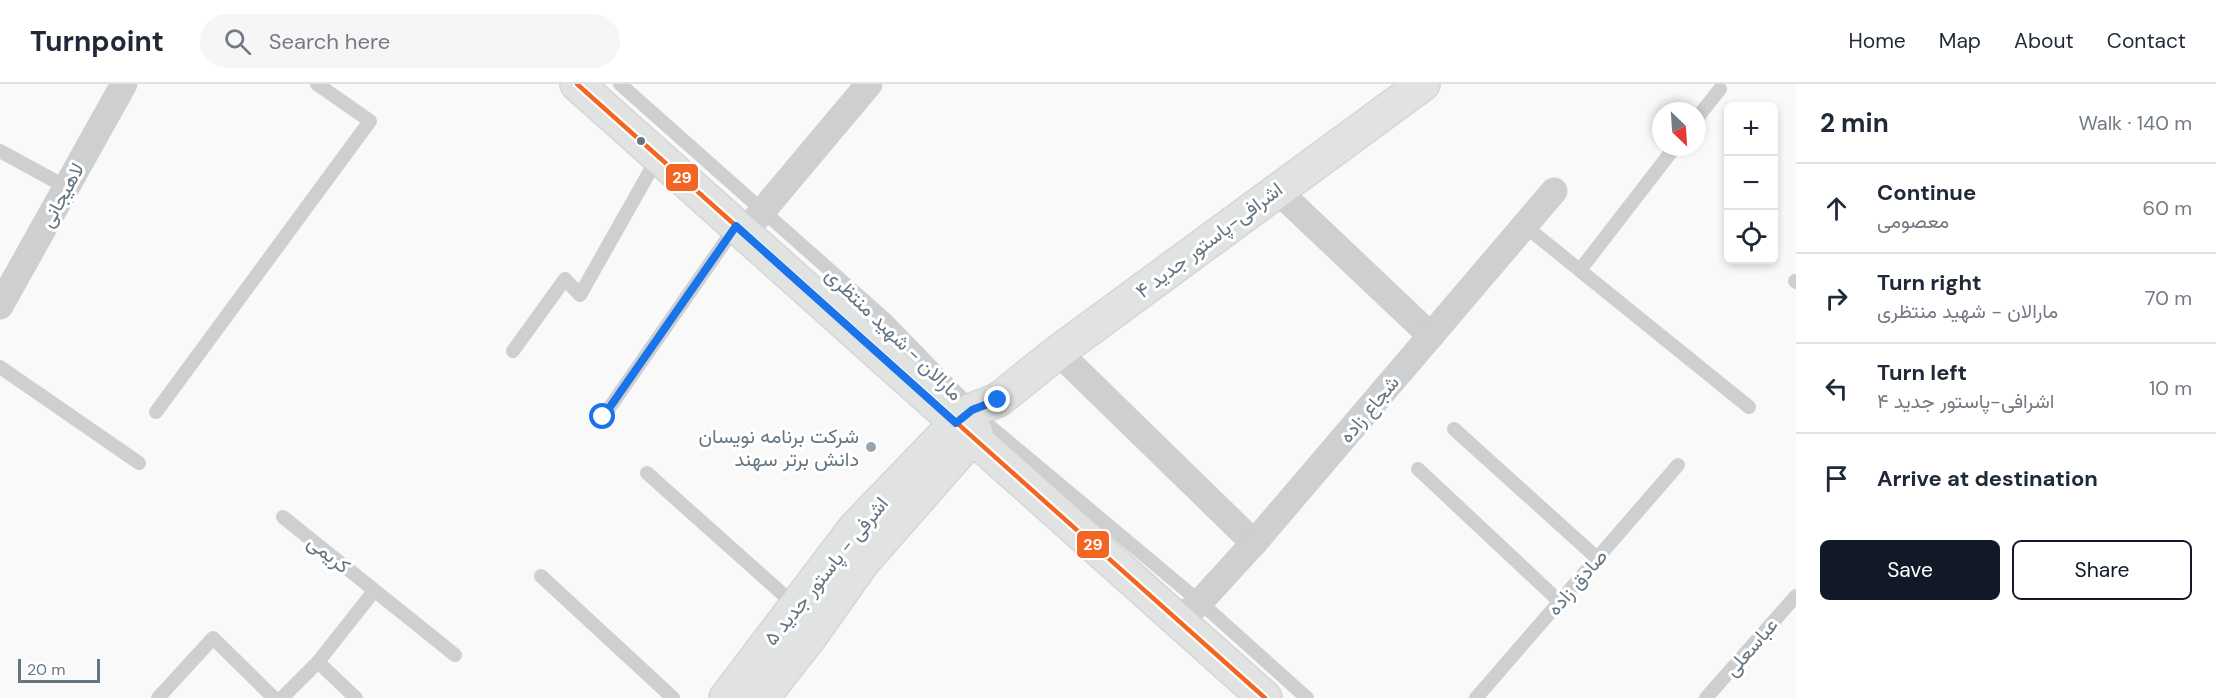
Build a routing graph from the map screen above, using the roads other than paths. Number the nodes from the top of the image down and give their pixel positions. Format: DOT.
graph roads {
  1 [pos="124,84"];
  2 [pos="317,84"];
  3 [pos="577,84"];
  4 [pos="620,84"];
  5 [pos="869,84"];
  6 [pos="1423,84"];
  7 [pos="1720,89"];
  8 [pos="1706,107"];
  9 [pos="0,151"];
  10 [pos="1668,156"];
  11 [pos="658,157"];
  12 [pos="66,187"];
  13 [pos="1277,190"];
  14 [pos="1554,191"];
  15 [pos="748,223"];
  16 [pos="1525,226"];
  17 [pos="1580,270"];
  18 [pos="0,306"];
  19 [pos="1431,336"];
  20 [pos="513,351"];
  21 [pos="1058,352"];
  22 [pos="0,367"];
  23 [pos="1749,407"];
  24 [pos="156,412"];
  25 [pos="603,417"];
  26 [pos="977,418"];
  27 [pos="1454,429"];
  28 [pos="139,463"];
  29 [pos="1678,465"];
  30 [pos="1418,469"];
  31 [pos="647,472"];
  32 [pos="283,517"];
  33 [pos="1254,543"];
  34 [pos="1598,558"];
  35 [pos="541,576"];
  36 [pos="375,591"];
  37 [pos="1796,596"];
  38 [pos="1560,602"];
  39 [pos="796,606"];
  40 [pos="1189,611"];
  41 [pos="455,655"];
  42 [pos="318,662"];
  43 [pos="158,698"];
  44 [pos="274,698"];
  45 [pos="282,698"];
  46 [pos="356,698"];
  47 [pos="673,698"];
  48 [pos="726,698"];
  49 [pos="762,698"];
  50 [pos="1265,698"];
  51 [pos="1307,698"];
  52 [pos="1476,698"];
  53 [pos="1706,698"];
  1 -- 12 [label="street, لاهیجانی"];
  2 -- 24 [label="lane"];
  3 -- 11 [label="main road, مارالان - شهید منتظری"];
  4 -- 15 [label="lane, مارالان - شهید منتظری"];
  5 -- 15 [label="street"];
  6 -- 13 [label="main road, اشرافی-پاستور جدید ۴"];
  7 -- 8 [label="lane"];
  9 -- 12 [label="lane"];
  10 -- 17 [label="lane"];
  11 -- 15 [label="main road, مارالان - شهید منتظری"];
  11 -- 20 [label="lane"];
  12 -- 18 [label="street, لاهیجانی"];
  13 -- 19 [label="street"];
  13 -- 21 [label="main road, اشرافی-پاستور جدید ۴"];
  14 -- 16 [label="street, شجاع زاده"];
  15 -- 25 [label="lane"];
  15 -- 26 [label="main road, مارالان - شهید منتظری"];
  16 -- 17 [label="lane"];
  16 -- 19 [label="street, شجاع زاده"];
  17 -- 23 [label="lane"];
  19 -- 33 [label="street, شجاع زاده"];
  21 -- 26 [label="main road, اشرافی-پاستور جدید ۴"];
  21 -- 33 [label="street"];
  22 -- 28 [label="lane"];
  26 -- 39 [label="main road, اشرفی - پاستور جدید ۵"];
  26 -- 40 [label="main road, مارالان - شهید منتظری"];
  26 -- 49 [label="main road, اشرفی - پاستور جدید ۵"];
  27 -- 34 [label="lane"];
  29 -- 34 [label="lane, صادق زاده"];
  30 -- 38 [label="lane"];
  31 -- 39 [label="lane"];
  32 -- 36 [label="lane, کریمی"];
  33 -- 40 [label="street, شجاع زاده"];
  34 -- 38 [label="lane, صادق زاده"];
  35 -- 47 [label="lane"];
  36 -- 41 [label="lane, کریمی"];
  36 -- 42 [label="lane"];
  37 -- 53 [label="lane, عباسعلی"];
  38 -- 52 [label="lane, صادق زاده"];
  39 -- 48 [label="main road, اشرفی - پاستور جدید ۵"];
  40 -- 50 [label="main road, مارالان - شهید منتظری"];
  40 -- 51 [label="lane, مارالان - شهید منتظری"];
  42 -- 45 [label="lane"];
  42 -- 46 [label="lane"];
  43 -- 44 [label="lane"];
}
